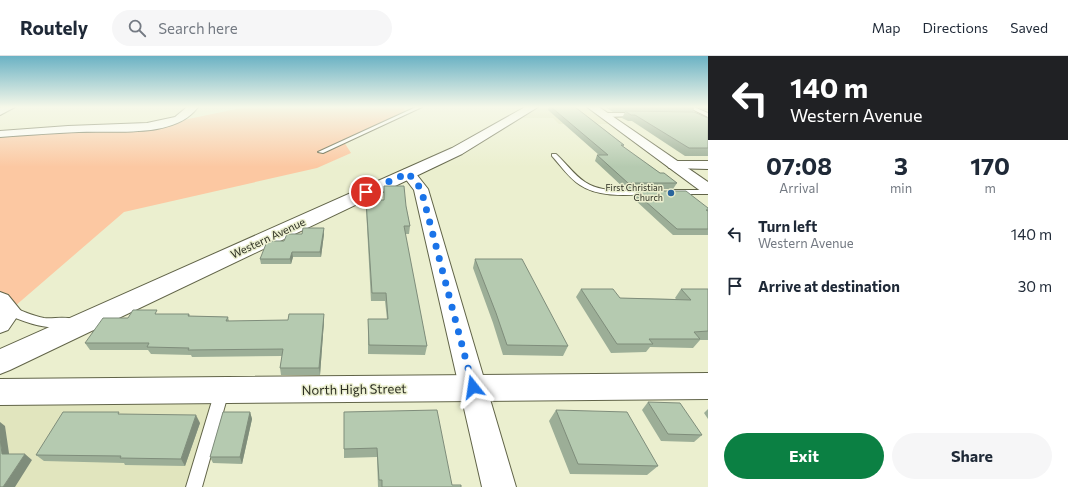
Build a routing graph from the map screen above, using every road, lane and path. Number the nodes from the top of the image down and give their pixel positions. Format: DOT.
graph roads {
  1 [pos="117,127"];
  2 [pos="376,127"];
  3 [pos="498,127"];
  4 [pos="620,127"];
  5 [pos="0,134"];
  6 [pos="321,152"];
  7 [pos="554,155"];
  8 [pos="708,165"];
  9 [pos="674,166"];
  10 [pos="408,173"];
  11 [pos="708,189"];
  12 [pos="708,192"];
  13 [pos="3,311"];
  14 [pos="102,315"];
  15 [pos="0,362"];
  16 [pos="708,386"];
  17 [pos="473,387"];
  18 [pos="222,391"];
  19 [pos="0,392"];
  20 [pos="194,487"];
  21 [pos="499,487"];
  1 -- 5 [label="street"];
  2 -- 6 [label="lane"];
  3 -- 10 [label="main road, Western Avenue"];
  4 -- 9 [label="main road"];
  7 -- 12 [label="lane"];
  8 -- 9 [label="street"];
  9 -- 11 [label="main road"];
  10 -- 14 [label="main road, Western Avenue"];
  10 -- 17 [label="street"];
  13 -- 14 [label="lane"];
  14 -- 15 [label="main road, Western Avenue"];
  16 -- 17 [label="main road, North High Street"];
  17 -- 18 [label="main road, North High Street"];
  17 -- 21 [label="street"];
  18 -- 19 [label="main road, North High Street"];
  18 -- 20 [label="lane"];
}
